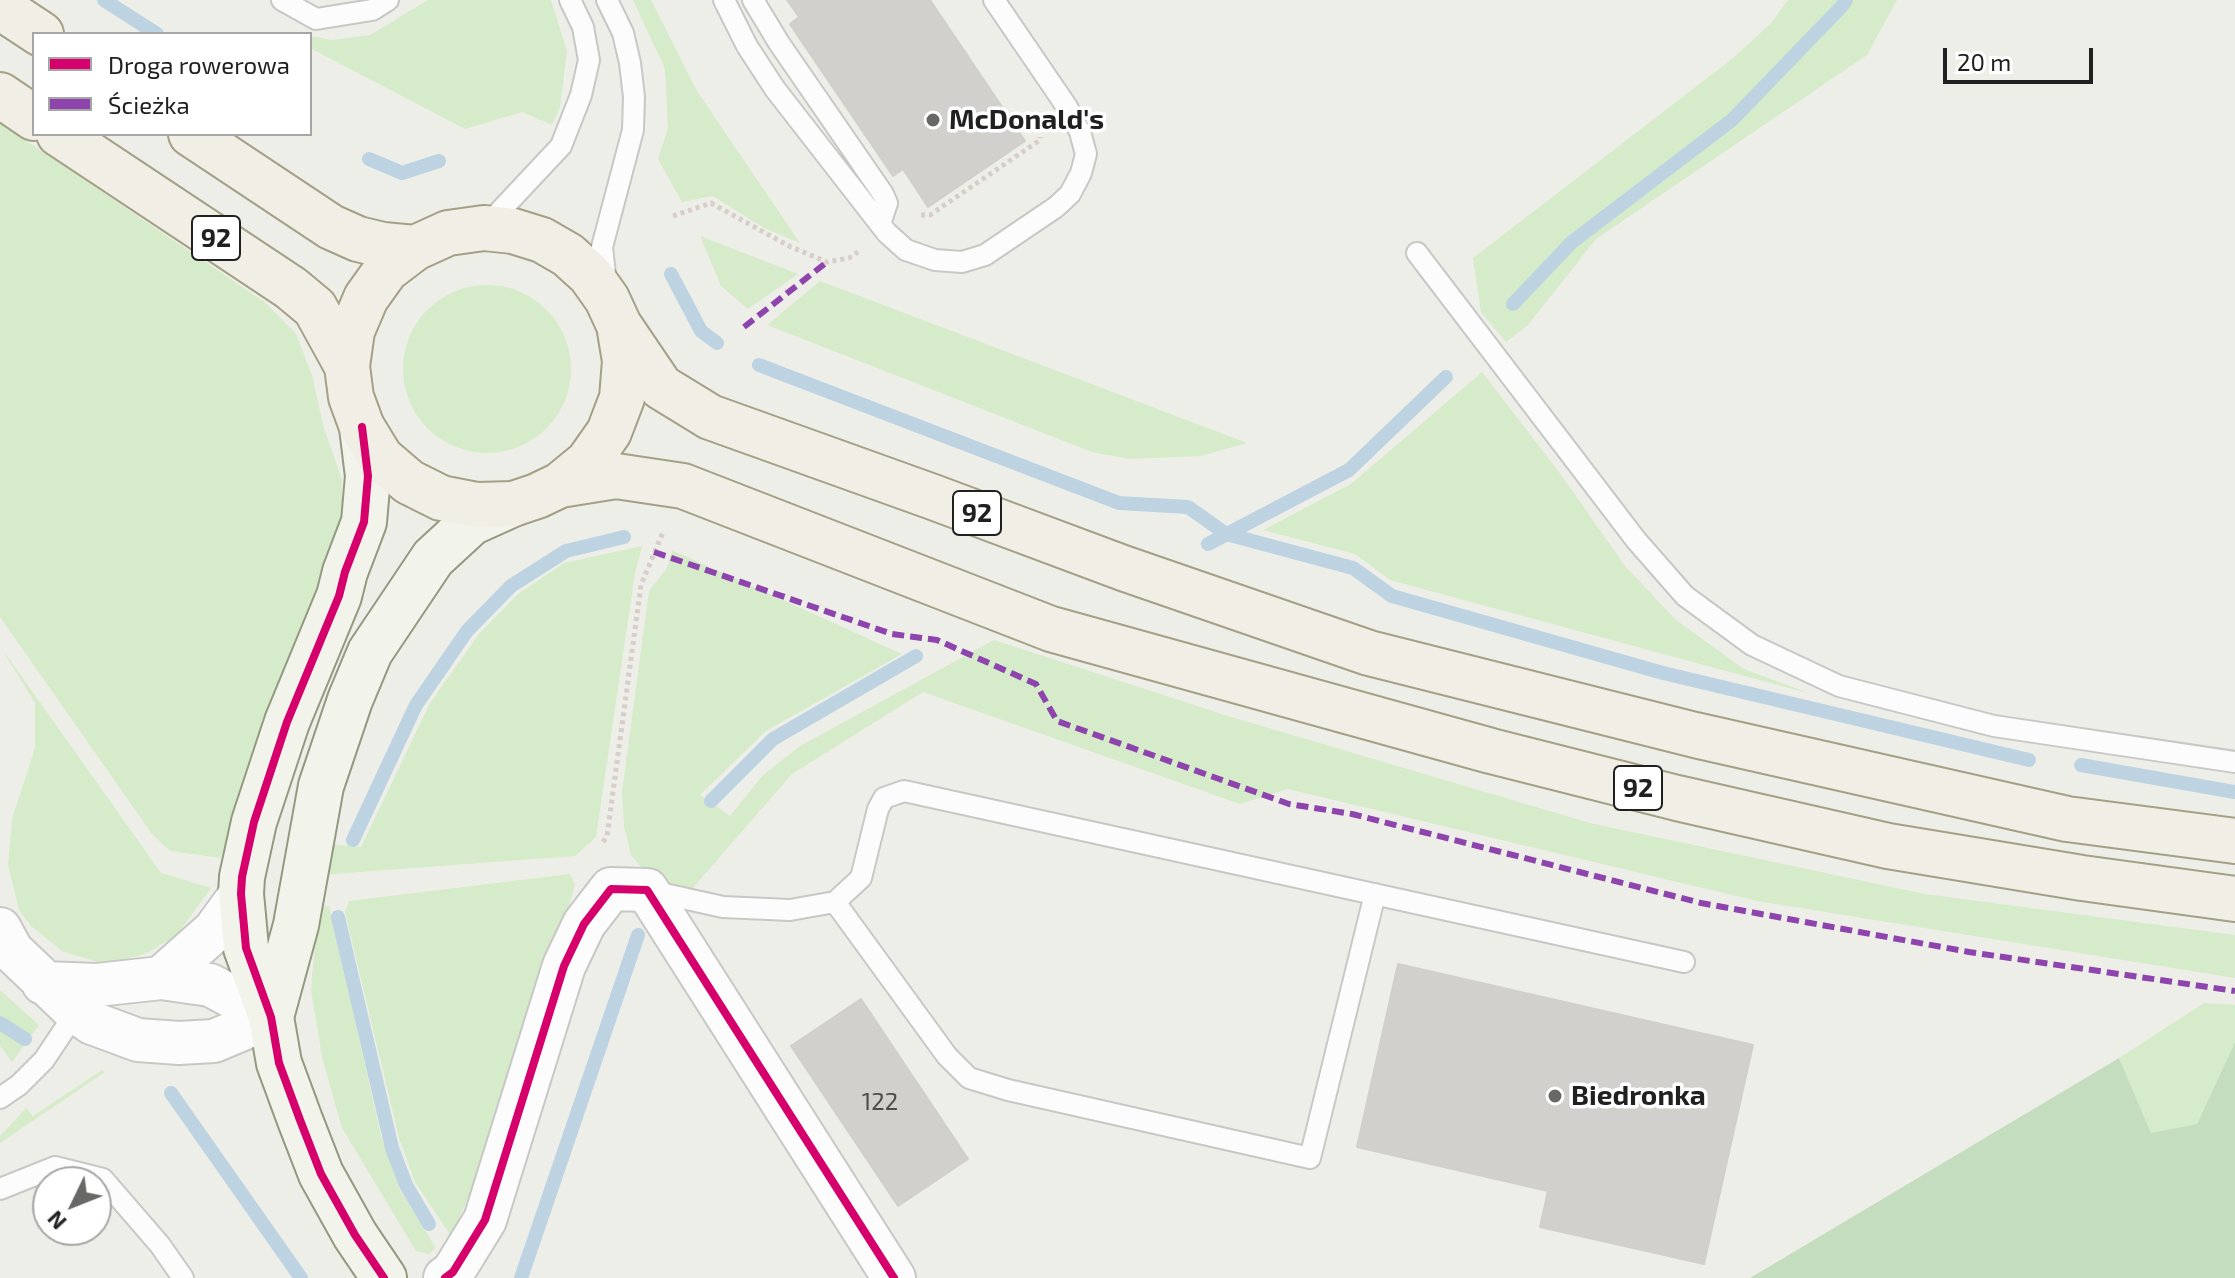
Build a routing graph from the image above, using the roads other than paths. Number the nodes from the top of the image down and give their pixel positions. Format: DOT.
graph roads {
  1 [pos="282,0"];
  2 [pos="388,0"];
  3 [pos="570,0"];
  4 [pos="607,0"];
  5 [pos="724,0"];
  6 [pos="753,0"];
  7 [pos="994,0"];
  8 [pos="0,7"];
  9 [pos="38,32"];
  10 [pos="0,95"];
  11 [pos="32,117"];
  12 [pos="62,136"];
  13 [pos="194,136"];
  14 [pos="484,228"];
  15 [pos="884,229"];
  16 [pos="415,248"];
  17 [pos="1417,253"];
  18 [pos="613,312"];
  19 [pos="347,366"];
  20 [pos="362,427"];
  21 [pos="560,485"];
  22 [pos="513,504"];
  23 [pos="2235,762"];
  24 [pos="2235,841"];
  25 [pos="629,890"];
  26 [pos="241,894"];
  27 [pos="1375,894"];
  28 [pos="2235,899"];
  29 [pos="835,902"];
  30 [pos="0,929"];
  31 [pos="1684,962"];
  32 [pos="161,978"];
  33 [pos="43,983"];
  34 [pos="76,1012"];
  35 [pos="271,1017"];
  36 [pos="0,1098"];
  37 [pos="0,1189"];
  38 [pos="183,1278"];
  39 [pos="384,1278"];
  40 [pos="445,1278"];
  41 [pos="894,1278"];
  1 -- 2 [label="lane"];
  3 -- 14 [label="lane"];
  4 -- 18 [label="lane"];
  5 -- 15 [label="lane"];
  6 -- 15 [label="lane"];
  7 -- 15 [label="lane"];
  8 -- 9 [label="main road"];
  10 -- 11 [label="main road"];
  12 -- 19 [label="main road, 92"];
  13 -- 16 [label="main road, 92"];
  14 -- 16 [label="main road, 92"];
  14 -- 18 [label="main road, 92"];
  16 -- 19 [label="main road, 92"];
  17 -- 23 [label="lane"];
  18 -- 21 [label="main road, 92"];
  18 -- 24 [label="main road, 92"];
  19 -- 20 [label="main road, 92"];
  20 -- 22 [label="main road, 92"];
  20 -- 26 [label="street"];
  21 -- 22 [label="main road, 92"];
  21 -- 28 [label="main road, 92"];
  22 -- 35 [label="street"];
  25 -- 29 [label="lane"];
  25 -- 40 [label="street"];
  25 -- 41 [label="street"];
  26 -- 32 [label="street"];
  26 -- 35 [label="street"];
  27 -- 29 [label="lane"];
  27 -- 29 [label="lane"];
  27 -- 31 [label="lane"];
  30 -- 33 [label="street"];
  32 -- 33 [label="street"];
  32 -- 35 [label="street"];
  33 -- 34 [label="street"];
  34 -- 35 [label="street"];
  34 -- 36 [label="lane"];
  35 -- 39 [label="street"];
  37 -- 38 [label="lane"];
}
